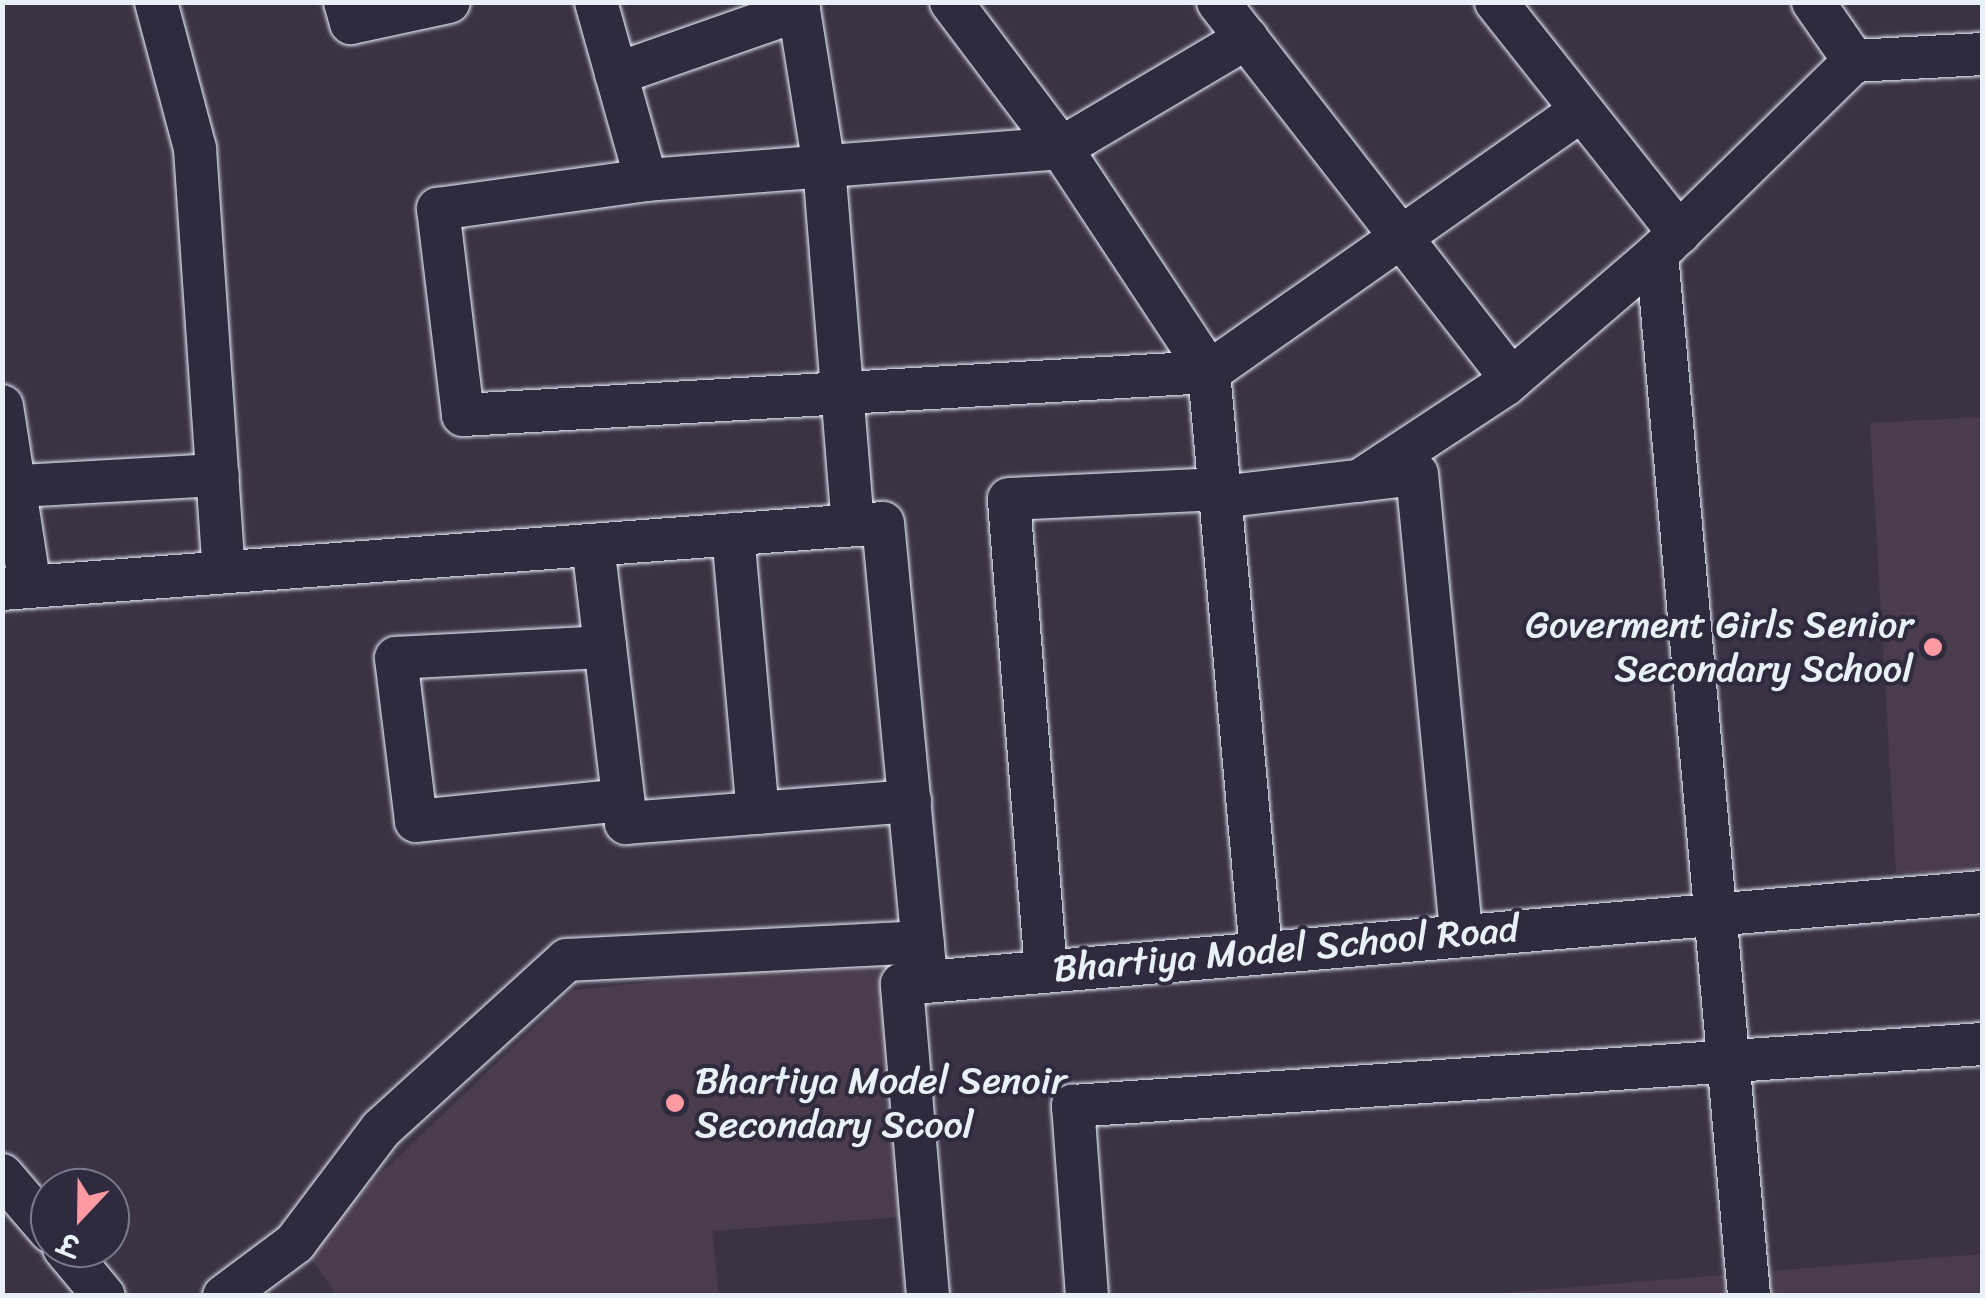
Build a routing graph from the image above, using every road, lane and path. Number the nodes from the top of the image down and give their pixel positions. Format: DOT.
graph roads {
  1 [pos="156,2"];
  2 [pos="346,2"];
  3 [pos="449,2"];
  4 [pos="596,2"];
  5 [pos="951,2"];
  6 [pos="1218,2"];
  7 [pos="1496,2"];
  8 [pos="1813,2"];
  9 [pos="809,6"];
  10 [pos="1246,38"];
  11 [pos="1981,46"];
  12 [pos="1854,61"];
  13 [pos="616,74"];
  14 [pos="1580,111"];
  15 [pos="1061,148"];
  16 [pos="824,166"];
  17 [pos="646,180"];
  18 [pos="1404,238"];
  19 [pos="1668,243"];
  20 [pos="1209,372"];
  21 [pos="1512,378"];
  22 [pos="845,393"];
  23 [pos="2,406"];
  24 [pos="218,475"];
  25 [pos="1358,481"];
  26 [pos="8,486"];
  27 [pos="1220,493"];
  28 [pos="853,525"];
  29 [pos="733,534"];
  30 [pos="593,545"];
  31 [pos="224,572"];
  32 [pos="16,588"];
  33 [pos="605,647"];
  34 [pos="623,800"];
  35 [pos="910,801"];
  36 [pos="758,813"];
  37 [pos="1982,892"];
  38 [pos="1717,910"];
  39 [pos="1461,934"];
  40 [pos="1261,952"];
  41 [pos="925,962"];
  42 [pos="1046,971"];
  43 [pos="1982,1044"];
  44 [pos="1730,1066"];
  45 [pos="2,1174"];
  46 [pos="30,1207"];
  47 [pos="81,1268"];
  48 [pos="104,1296"];
  49 [pos="224,1296"];
  50 [pos="928,1296"];
  51 [pos="1087,1296"];
  52 [pos="1749,1296"];
  1 -- 24 [label="street"];
  2 -- 3 [label="street"];
  4 -- 13 [label="street"];
  5 -- 15 [label="street"];
  6 -- 10 [label="street"];
  7 -- 14 [label="street"];
  8 -- 12 [label="street"];
  9 -- 13 [label="street"];
  9 -- 16 [label="street"];
  10 -- 15 [label="street"];
  10 -- 18 [label="street"];
  11 -- 12 [label="street"];
  12 -- 19 [label="street"];
  13 -- 17 [label="street"];
  14 -- 18 [label="street"];
  14 -- 19 [label="street"];
  15 -- 16 [label="street"];
  15 -- 20 [label="street"];
  16 -- 17 [label="street"];
  16 -- 22 [label="street"];
  17 -- 22 [label="street"];
  18 -- 20 [label="street"];
  18 -- 21 [label="street"];
  19 -- 21 [label="street"];
  19 -- 38 [label="street"];
  20 -- 22 [label="street"];
  20 -- 27 [label="street"];
  21 -- 25 [label="street"];
  22 -- 28 [label="street"];
  23 -- 26 [label="street"];
  24 -- 26 [label="street"];
  24 -- 31 [label="street"];
  25 -- 27 [label="street"];
  25 -- 39 [label="street"];
  26 -- 32 [label="street"];
  27 -- 40 [label="street"];
  27 -- 42 [label="street"];
  28 -- 29 [label="street"];
  28 -- 35 [label="street"];
  29 -- 30 [label="street"];
  29 -- 36 [label="street"];
  30 -- 31 [label="street"];
  30 -- 33 [label="street"];
  31 -- 32 [label="street"];
  33 -- 34 [label="street"];
  33 -- 34 [label="street"];
  34 -- 36 [label="street"];
  35 -- 36 [label="street"];
  35 -- 41 [label="street"];
  37 -- 38 [label="street, Bhartiya Model School Road"];
  38 -- 39 [label="street, Bhartiya Model School Road"];
  38 -- 44 [label="street"];
  39 -- 40 [label="street, Bhartiya Model School Road"];
  40 -- 42 [label="street, Bhartiya Model School Road"];
  41 -- 42 [label="street, Bhartiya Model School Road"];
  41 -- 49 [label="street, Bhartiya Model School Road"];
  41 -- 50 [label="street"];
  43 -- 44 [label="street"];
  44 -- 51 [label="street"];
  44 -- 52 [label="street"];
  45 -- 46 [label="street"];
  47 -- 48 [label="street"];
}
